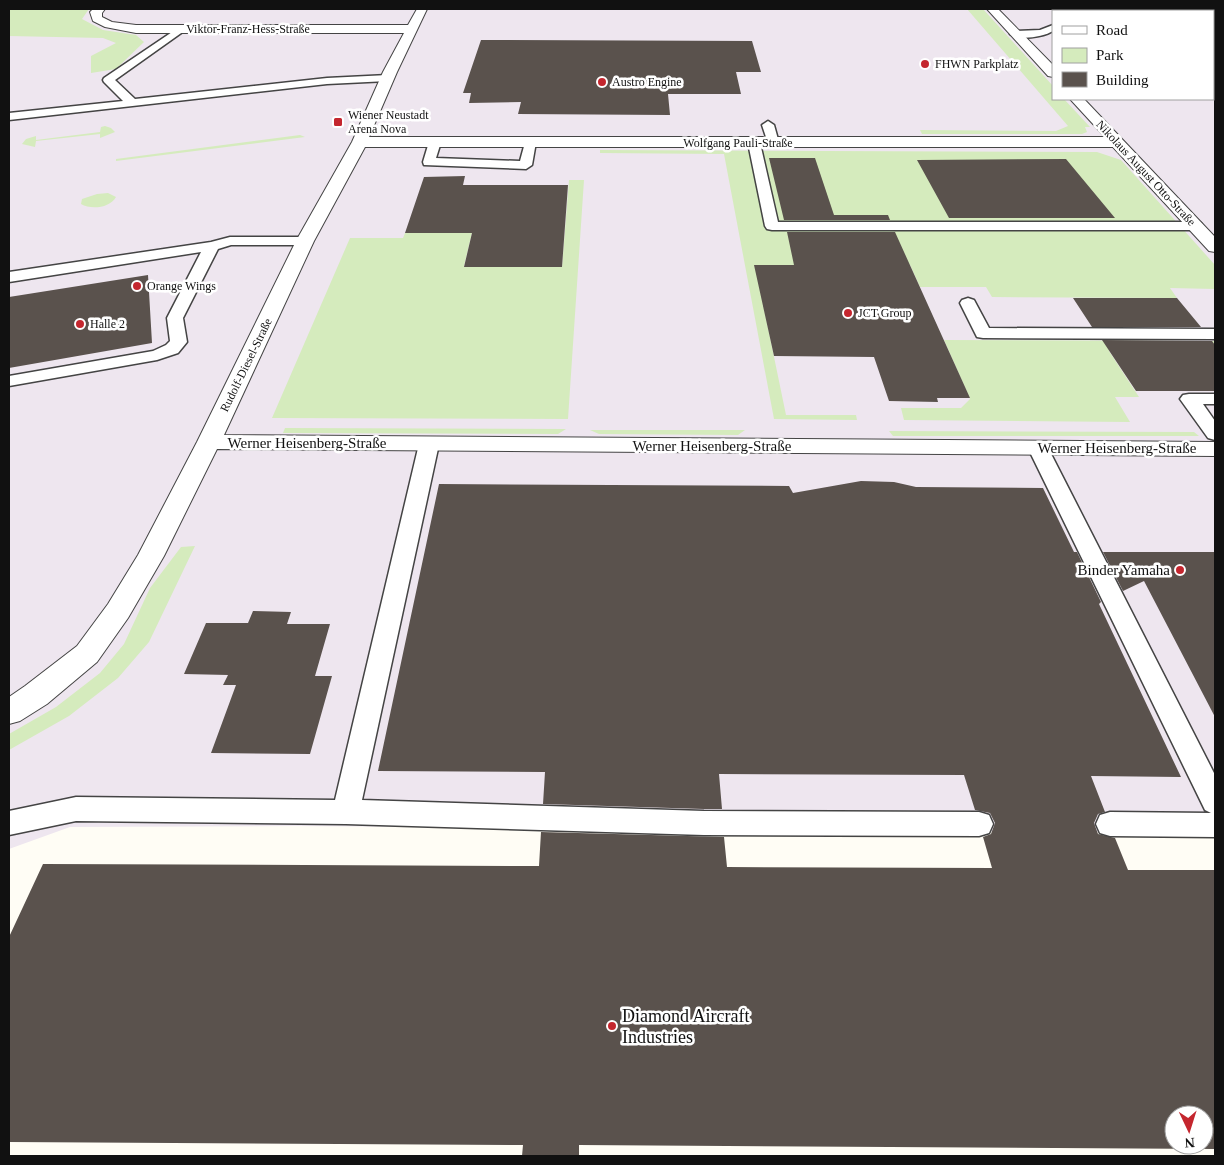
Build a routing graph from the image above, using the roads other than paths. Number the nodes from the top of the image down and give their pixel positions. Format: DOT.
graph roads {
  1 [pos="100,9"];
  2 [pos="422,9"];
  3 [pos="992,9"];
  4 [pos="1052,28"];
  5 [pos="181,29"];
  6 [pos="412,29"];
  7 [pos="1016,34"];
  8 [pos="1052,72"];
  9 [pos="388,78"];
  10 [pos="1077,100"];
  11 [pos="132,103"];
  12 [pos="9,117"];
  13 [pos="768,125"];
  14 [pos="360,142"];
  15 [pos="435,142"];
  16 [pos="530,142"];
  17 [pos="1117,142"];
  18 [pos="754,143"];
  19 [pos="773,143"];
  20 [pos="1196,226"];
  21 [pos="305,241"];
  22 [pos="212,246"];
  23 [pos="1215,247"];
  24 [pos="9,277"];
  25 [pos="968,303"];
  26 [pos="1215,334"];
  27 [pos="9,381"];
  28 [pos="1215,399"];
  29 [pos="1215,434"];
  30 [pos="209,442"];
  31 [pos="429,444"];
  32 [pos="1038,448"];
  33 [pos="1215,449"];
  34 [pos="9,712"];
  35 [pos="1215,802"];
  36 [pos="346,812"];
  37 [pos="9,823"];
  38 [pos="979,824"];
  39 [pos="1110,824"];
  40 [pos="1215,825"];
  1 -- 5 [label="street, Viktor-Franz-Hess-Straße"];
  2 -- 6 [label="street, Rudolf-Diesel-Straße"];
  3 -- 7 [label="street"];
  4 -- 7 [label="lane"];
  5 -- 6 [label="street, Viktor-Franz-Hess-Straße"];
  5 -- 11 [label="lane"];
  6 -- 9 [label="street, Rudolf-Diesel-Straße"];
  7 -- 8 [label="street"];
  9 -- 11 [label="lane"];
  9 -- 14 [label="street, Rudolf-Diesel-Straße"];
  10 -- 17 [label="street, Nikolaus August Otto-Straße"];
  11 -- 12 [label="lane"];
  13 -- 19 [label="lane"];
  14 -- 15 [label="street, Wolfgang Pauli-Straße"];
  14 -- 21 [label="street, Rudolf-Diesel-Straße"];
  15 -- 16 [label="street, Wolfgang Pauli-Straße"];
  15 -- 16 [label="lane"];
  16 -- 18 [label="street, Wolfgang Pauli-Straße"];
  17 -- 19 [label="street, Wolfgang Pauli-Straße"];
  17 -- 20 [label="street, Nikolaus August Otto-Straße"];
  18 -- 19 [label="street, Wolfgang Pauli-Straße"];
  18 -- 20 [label="lane"];
  20 -- 23 [label="street, Nikolaus August Otto-Straße"];
  21 -- 22 [label="lane"];
  21 -- 30 [label="street, Rudolf-Diesel-Straße"];
  22 -- 24 [label="lane"];
  22 -- 27 [label="lane"];
  25 -- 26 [label="lane"];
  28 -- 29 [label="lane"];
  30 -- 31 [label="street, Werner Heisenberg-Straße"];
  30 -- 34 [label="street, Rudolf-Diesel-Straße"];
  31 -- 32 [label="street, Werner Heisenberg-Straße"];
  31 -- 36 [label="lane"];
  32 -- 33 [label="street, Werner Heisenberg-Straße"];
  32 -- 35 [label="lane"];
  36 -- 37 [label="lane"];
  36 -- 38 [label="lane"];
  39 -- 40 [label="lane"];
}
